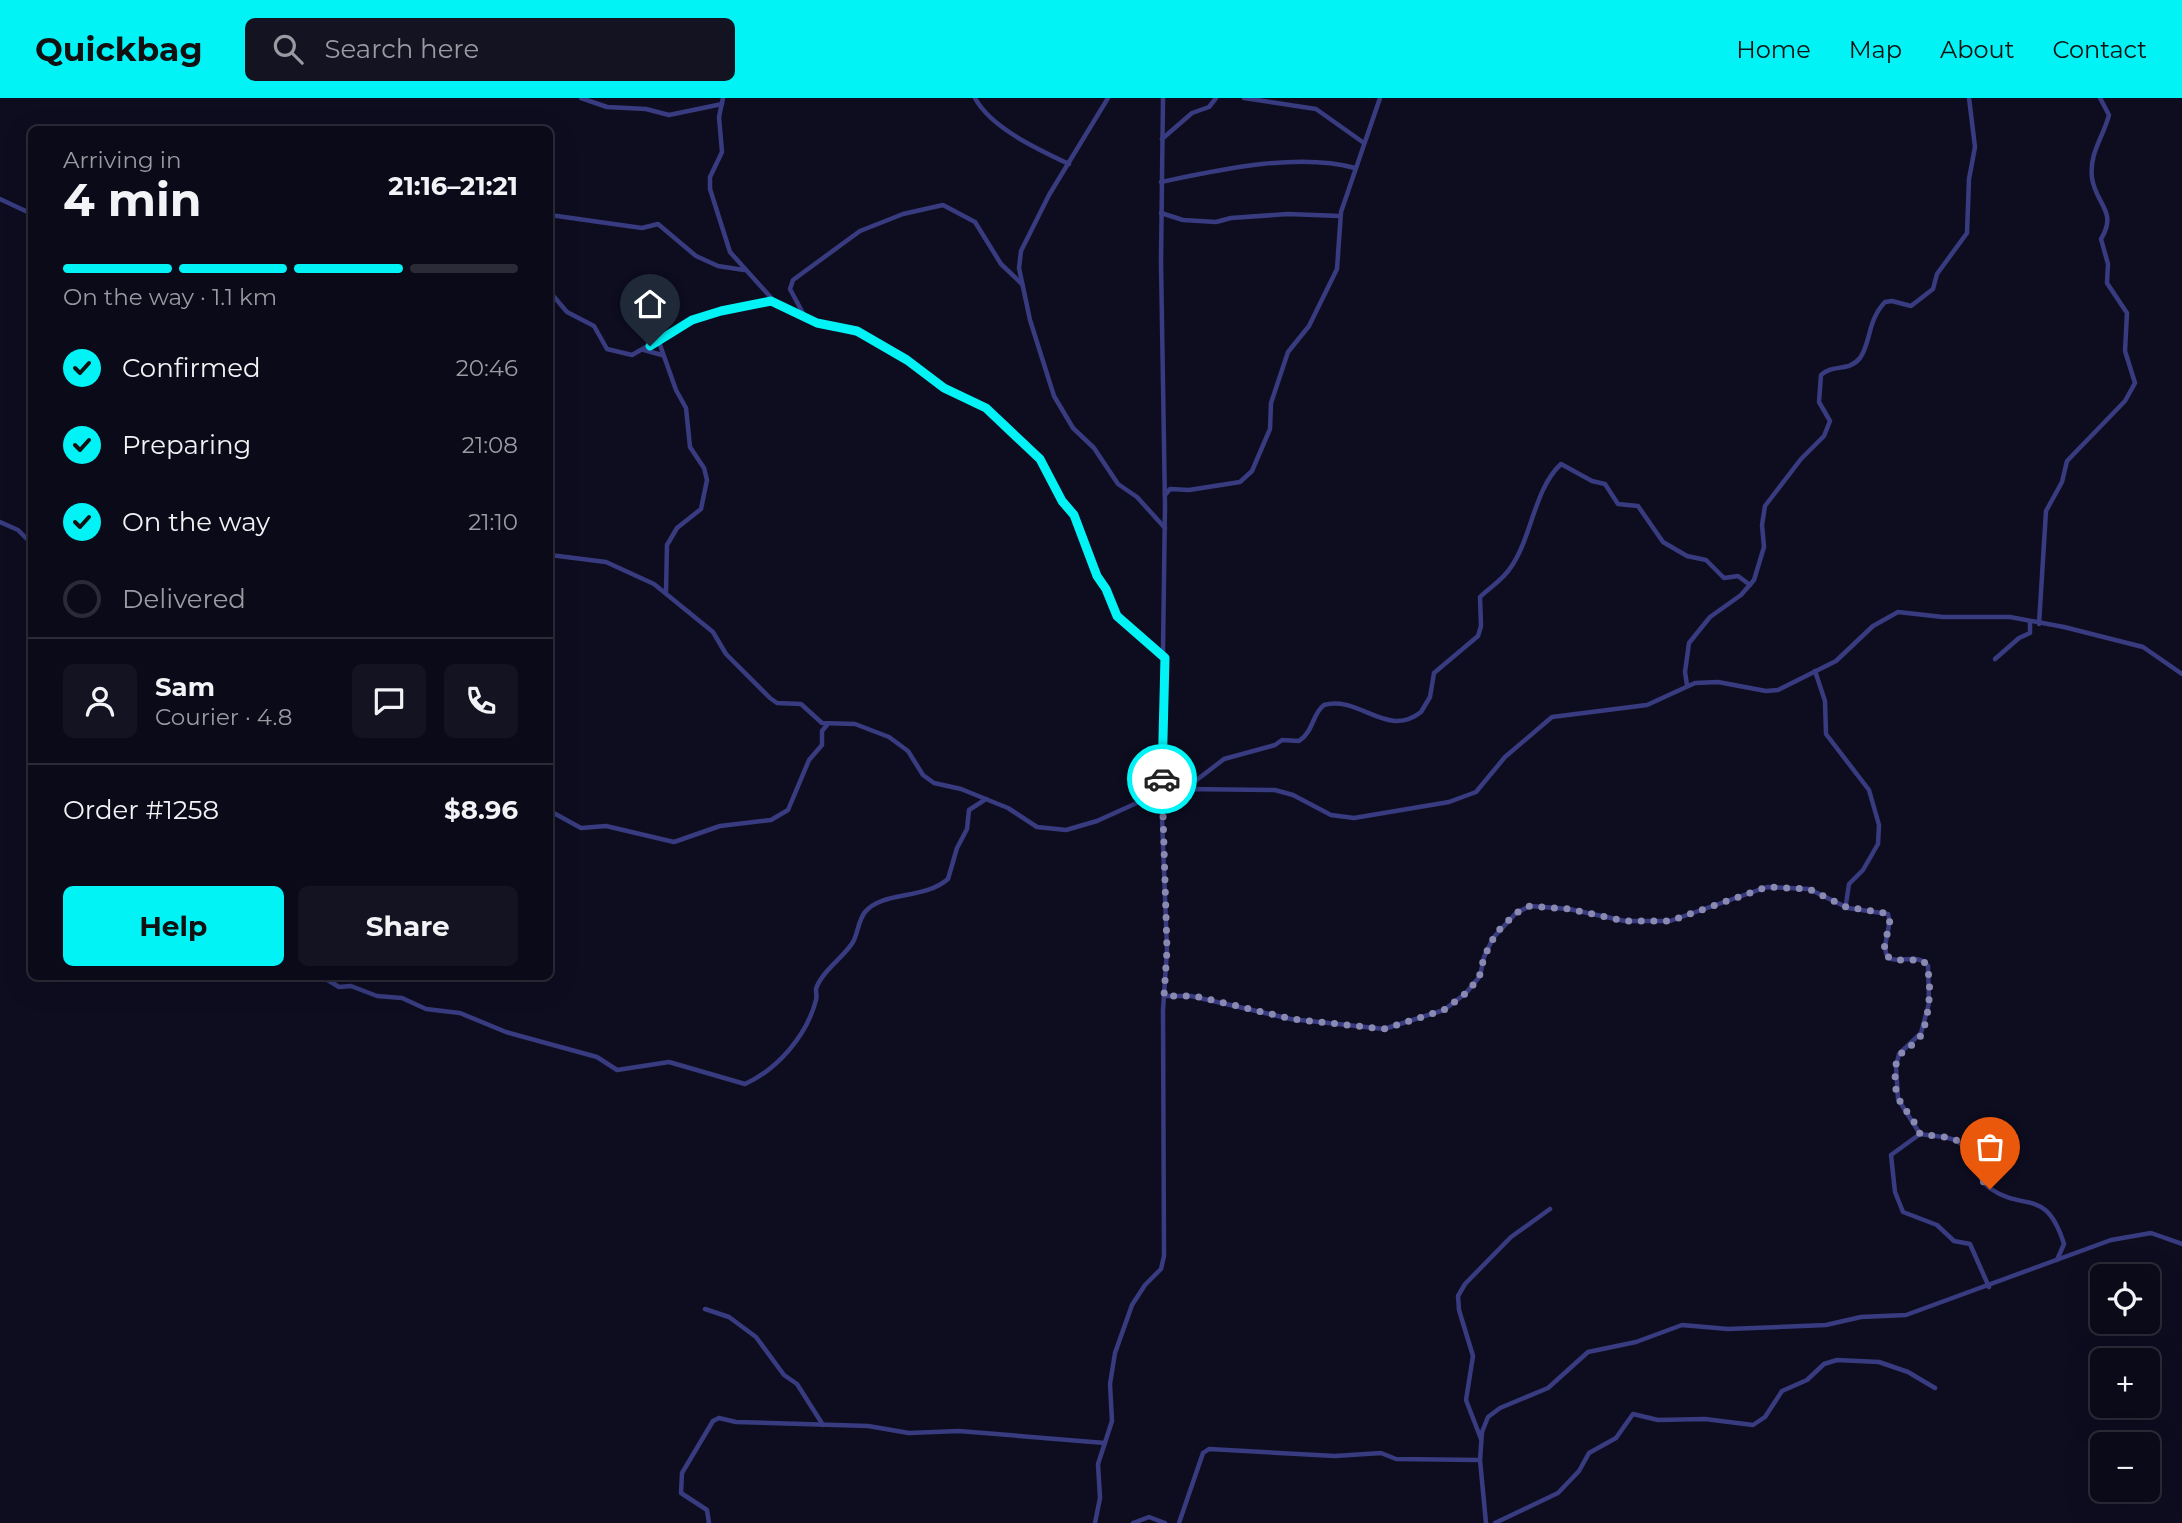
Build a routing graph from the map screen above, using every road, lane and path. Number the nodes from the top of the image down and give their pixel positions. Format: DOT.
graph roads {
  1 [pos="581,98"];
  2 [pos="723,98"];
  3 [pos="975,98"];
  4 [pos="1108,98"];
  5 [pos="1163,98"];
  6 [pos="1216,98"];
  7 [pos="1244,98"];
  8 [pos="1380,98"];
  9 [pos="1969,98"];
  10 [pos="2100,98"];
  11 [pos="722,104"];
  12 [pos="1161,139"];
  13 [pos="1364,143"];
  14 [pos="1069,164"];
  15 [pos="1355,168"];
  16 [pos="1161,183"];
  17 [pos="0,199"];
  18 [pos="28,212"];
  19 [pos="1161,213"];
  20 [pos="553,215"];
  21 [pos="1340,216"];
  22 [pos="745,270"];
  23 [pos="1022,284"];
  24 [pos="553,296"];
  25 [pos="774,302"];
  26 [pos="806,318"];
  27 [pos="659,342"];
  28 [pos="643,350"];
  29 [pos="663,356"];
  30 [pos="1165,495"];
  31 [pos="0,522"];
  32 [pos="1165,528"];
  33 [pos="28,540"];
  34 [pos="553,555"];
  35 [pos="1750,585"];
  36 [pos="666,592"];
  37 [pos="2030,622"];
  38 [pos="2039,624"];
  39 [pos="1165,658"];
  40 [pos="1994,659"];
  41 [pos="1815,671"];
  42 [pos="2182,674"];
  43 [pos="1687,685"];
  44 [pos="829,724"];
  45 [pos="1185,789"];
  46 [pos="1161,792"];
  47 [pos="986,799"];
  48 [pos="553,813"];
  49 [pos="1848,908"];
  50 [pos="327,980"];
  51 [pos="1164,996"];
  52 [pos="1920,1134"];
  53 [pos="1550,1209"];
  54 [pos="2064,1244"];
  55 [pos="2182,1244"];
  56 [pos="2073,1254"];
  57 [pos="2053,1263"];
  58 [pos="1989,1287"];
  59 [pos="705,1309"];
  60 [pos="1934,1388"];
  61 [pos="823,1426"];
  62 [pos="1481,1439"];
  63 [pos="1105,1443"];
  64 [pos="1480,1460"];
  65 [pos="709,1523"];
  66 [pos="1095,1523"];
  67 [pos="1133,1523"];
  68 [pos="1165,1523"];
  69 [pos="1179,1523"];
  70 [pos="1486,1523"];
  71 [pos="1495,1523"];
  1 -- 11 [label="street"];
  2 -- 11 [label="street"];
  3 -- 14 [label="street"];
  4 -- 14 [label="street"];
  5 -- 12 [label="street"];
  6 -- 12 [label="street"];
  7 -- 13 [label="street"];
  8 -- 13 [label="street"];
  9 -- 35 [label="street"];
  10 -- 38 [label="street"];
  11 -- 22 [label="street"];
  12 -- 16 [label="street"];
  13 -- 15 [label="street"];
  14 -- 23 [label="street"];
  15 -- 16 [label="street"];
  15 -- 21 [label="street"];
  16 -- 19 [label="street"];
  17 -- 18 [label="street"];
  19 -- 21 [label="street"];
  19 -- 30 [label="street"];
  20 -- 22 [label="street"];
  21 -- 30 [label="street"];
  22 -- 25 [label="street"];
  23 -- 26 [label="street"];
  23 -- 32 [label="street"];
  24 -- 28 [label="street"];
  25 -- 26 [label="street"];
  25 -- 27 [label="street"];
  26 -- 39 [label="street"];
  27 -- 28 [label="street"];
  27 -- 29 [label="street"];
  28 -- 29 [label="street"];
  29 -- 36 [label="street"];
  30 -- 32 [label="street"];
  31 -- 33 [label="street"];
  32 -- 39 [label="street"];
  34 -- 36 [label="street"];
  35 -- 43 [label="street"];
  35 -- 45 [label="street"];
  36 -- 44 [label="street"];
  37 -- 38 [label="street"];
  37 -- 40 [label="street"];
  37 -- 41 [label="street"];
  38 -- 42 [label="street"];
  39 -- 46 [label="street"];
  41 -- 43 [label="street"];
  41 -- 49 [label="street"];
  43 -- 45 [label="street"];
  44 -- 47 [label="street"];
  44 -- 48 [label="street"];
  45 -- 46 [label="street"];
  46 -- 47 [label="street"];
  46 -- 51 [label="street"];
  47 -- 50 [label="street"];
  49 -- 51 [label="street"];
  49 -- 52 [label="street"];
  51 -- 63 [label="street"];
  52 -- 54 [label="street"];
  52 -- 58 [label="street"];
  53 -- 62 [label="street"];
  54 -- 56 [label="street"];
  54 -- 57 [label="street"];
  55 -- 56 [label="street"];
  56 -- 57 [label="street"];
  57 -- 58 [label="street"];
  58 -- 62 [label="street"];
  59 -- 61 [label="street"];
  60 -- 71 [label="street"];
  61 -- 63 [label="street"];
  61 -- 65 [label="street"];
  62 -- 64 [label="street"];
  63 -- 66 [label="street"];
  64 -- 69 [label="street"];
  64 -- 70 [label="street"];
  67 -- 68 [label="street"];
}
